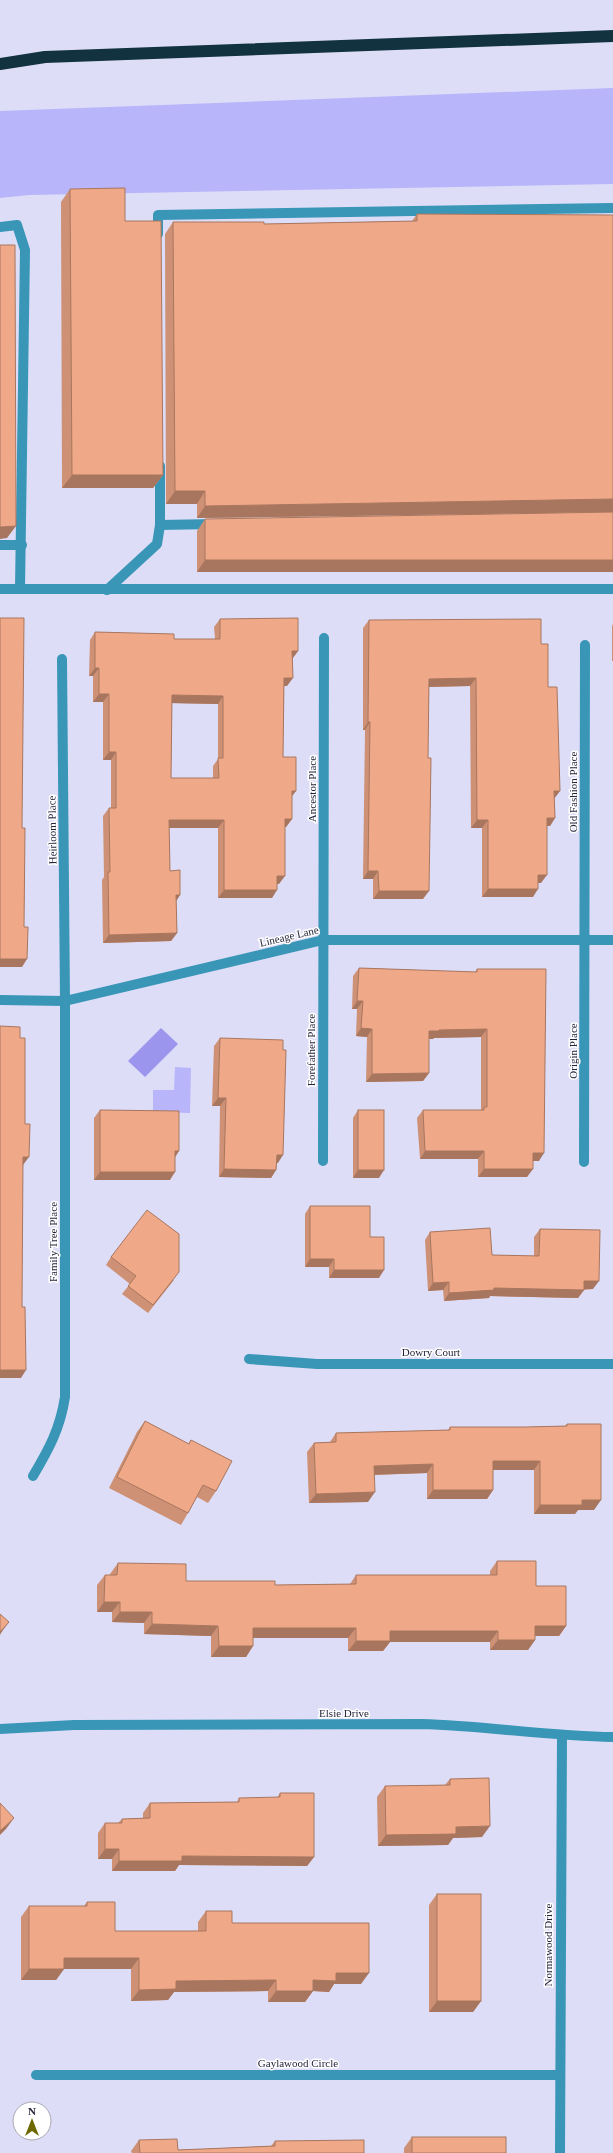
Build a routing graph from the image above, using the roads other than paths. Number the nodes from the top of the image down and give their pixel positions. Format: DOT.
graph roads {
  1 [pos="613,36"];
  2 [pos="0,64"];
  3 [pos="613,208"];
  4 [pos="0,227"];
  5 [pos="158,247"];
  6 [pos="160,453"];
  7 [pos="224,524"];
  8 [pos="160,525"];
  9 [pos="0,545"];
  10 [pos="22,545"];
  11 [pos="0,589"];
  12 [pos="20,589"];
  13 [pos="613,589"];
  14 [pos="107,590"];
  15 [pos="324,638"];
  16 [pos="585,645"];
  17 [pos="62,659"];
  18 [pos="323,940"];
  19 [pos="585,940"];
  20 [pos="613,940"];
  21 [pos="0,1000"];
  22 [pos="65,1001"];
  23 [pos="323,1161"];
  24 [pos="584,1162"];
  25 [pos="249,1359"];
  26 [pos="613,1364"];
  27 [pos="33,1476"];
  28 [pos="0,1729"];
  29 [pos="562,1736"];
  30 [pos="613,1737"];
  31 [pos="36,2074"];
  32 [pos="560,2074"];
  33 [pos="560,2153"];
  1 -- 2 [label="highway"];
  3 -- 5 [label="street"];
  4 -- 10 [label="street"];
  6 -- 8 [label="street"];
  7 -- 8 [label="street"];
  8 -- 14 [label="street"];
  9 -- 10 [label="street"];
  10 -- 12 [label="street"];
  11 -- 12 [label="street"];
  12 -- 14 [label="street"];
  13 -- 14 [label="street"];
  15 -- 18 [label="street, Ancestor Place"];
  16 -- 19 [label="street, Old Fashion Place"];
  17 -- 22 [label="street, Heirloom Place"];
  18 -- 19 [label="street, Lineage Lane"];
  18 -- 22 [label="street, Lineage Lane"];
  18 -- 23 [label="street, Forefather Place"];
  19 -- 20 [label="street, Lineage Lane"];
  19 -- 24 [label="street, Origin Place"];
  21 -- 22 [label="street, Lineage Lane"];
  22 -- 27 [label="street, Family Tree Place"];
  25 -- 26 [label="street, Dowry Court"];
  28 -- 29 [label="street, Elsie Drive"];
  29 -- 30 [label="street, Elsie Drive"];
  29 -- 32 [label="street, Normawood Drive"];
  31 -- 32 [label="street, Gaylawood Circle"];
  32 -- 33 [label="street, Normawood Drive"];
}
